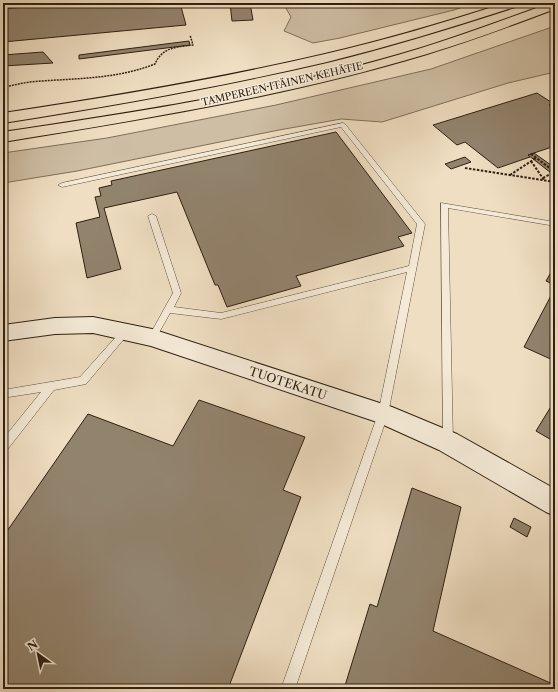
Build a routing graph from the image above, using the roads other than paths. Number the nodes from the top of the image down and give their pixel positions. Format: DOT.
graph roads {
  1 [pos="517,3"];
  2 [pos="555,5"];
  3 [pos="555,15"];
  4 [pos="491,29"];
  5 [pos="3,118"];
  6 [pos="3,137"];
  7 [pos="62,185"];
  8 [pos="152,216"];
  9 [pos="555,224"];
  10 [pos="412,268"];
  11 [pos="168,309"];
  12 [pos="126,332"];
  13 [pos="3,333"];
  14 [pos="152,338"];
  15 [pos="50,386"];
  16 [pos="3,392"];
  17 [pos="383,414"];
  18 [pos="448,442"];
  19 [pos="3,447"];
  20 [pos="555,503"];
  21 [pos="288,689"];
  1 -- 5 [label="highway, TAMPEREEN ITÄINEN KEHÄTIE"];
  2 -- 4 [label="highway, TAMPEREEN ITÄINEN KEHÄTIE"];
  3 -- 4 [label="highway"];
  4 -- 6 [label="highway, TAMPEREEN ITÄINEN KEHÄTIE"];
  7 -- 10 [label="lane"];
  8 -- 11 [label="lane"];
  9 -- 18 [label="lane"];
  10 -- 11 [label="lane"];
  10 -- 17 [label="lane"];
  11 -- 14 [label="lane"];
  12 -- 13 [label="street, TUOTEKATU"];
  12 -- 14 [label="street, TUOTEKATU"];
  12 -- 15 [label="lane"];
  14 -- 17 [label="street, TUOTEKATU"];
  15 -- 16 [label="lane"];
  15 -- 19 [label="lane"];
  17 -- 18 [label="street, TUOTEKATU"];
  17 -- 21 [label="lane"];
  18 -- 20 [label="street, TUOTEKATU"];
}
